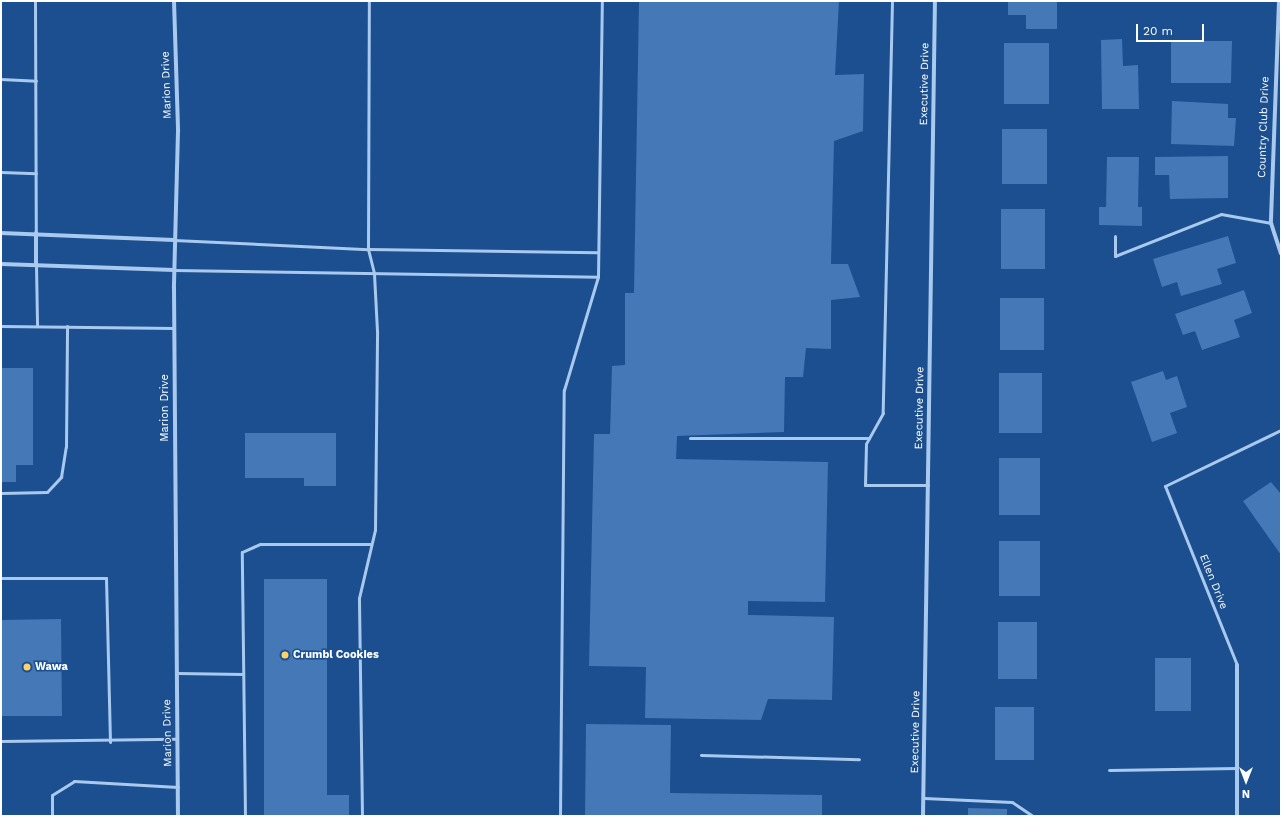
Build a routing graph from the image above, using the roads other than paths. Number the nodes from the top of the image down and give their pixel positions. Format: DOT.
graph roads {
  1 [pos="36,1"];
  2 [pos="174,1"];
  3 [pos="369,1"];
  4 [pos="602,1"];
  5 [pos="892,1"];
  6 [pos="935,1"];
  7 [pos="1280,1"];
  8 [pos="1281,11"];
  9 [pos="1,79"];
  10 [pos="36,81"];
  11 [pos="1,172"];
  12 [pos="36,173"];
  13 [pos="1271,223"];
  14 [pos="36,232"];
  15 [pos="1,233"];
  16 [pos="1116,236"];
  17 [pos="174,240"];
  18 [pos="368,249"];
  19 [pos="597,252"];
  20 [pos="1281,253"];
  21 [pos="1,264"];
  22 [pos="36,265"];
  23 [pos="174,270"];
  24 [pos="374,273"];
  25 [pos="598,277"];
  26 [pos="38,325"];
  27 [pos="1,326"];
  28 [pos="67,326"];
  29 [pos="174,328"];
  30 [pos="1281,430"];
  31 [pos="690,438"];
  32 [pos="869,438"];
  33 [pos="928,485"];
  34 [pos="1,493"];
  35 [pos="371,544"];
  36 [pos="1,578"];
  37 [pos="1237,666"];
  38 [pos="177,673"];
  39 [pos="243,674"];
  40 [pos="177,740"];
  41 [pos="1,741"];
  42 [pos="110,742"];
  43 [pos="701,755"];
  44 [pos="859,759"];
  45 [pos="1237,768"];
  46 [pos="1108,770"];
  47 [pos="178,787"];
  48 [pos="924,798"];
  49 [pos="52,816"];
  50 [pos="178,816"];
  51 [pos="245,816"];
  52 [pos="362,816"];
  53 [pos="560,816"];
  54 [pos="923,816"];
  55 [pos="1033,816"];
  56 [pos="1237,816"];
  1 -- 10 [label="lane"];
  2 -- 17 [label="street, Marion Drive"];
  3 -- 18 [label="lane"];
  4 -- 19 [label="lane"];
  5 -- 32 [label="lane"];
  6 -- 33 [label="street, Executive Drive"];
  7 -- 8 [label="street, Country Club Drive"];
  8 -- 13 [label="street, Country Club Drive"];
  9 -- 10 [label="lane"];
  10 -- 12 [label="lane"];
  11 -- 12 [label="lane"];
  12 -- 14 [label="lane"];
  13 -- 16 [label="lane"];
  13 -- 20 [label="street, Country Club Drive"];
  14 -- 15 [label="street"];
  14 -- 17 [label="street"];
  14 -- 22 [label="street"];
  17 -- 18 [label="lane"];
  17 -- 23 [label="street, Marion Drive"];
  18 -- 19 [label="lane"];
  18 -- 24 [label="lane"];
  19 -- 25 [label="lane"];
  21 -- 22 [label="street"];
  22 -- 23 [label="street"];
  22 -- 26 [label="lane"];
  23 -- 24 [label="lane"];
  23 -- 29 [label="street, Marion Drive"];
  24 -- 25 [label="lane"];
  24 -- 35 [label="lane"];
  25 -- 53 [label="lane"];
  26 -- 27 [label="lane"];
  26 -- 28 [label="lane"];
  28 -- 29 [label="lane"];
  28 -- 34 [label="lane"];
  29 -- 38 [label="street, Marion Drive"];
  30 -- 37 [label="lane, Ellen Drive"];
  31 -- 32 [label="lane"];
  32 -- 33 [label="lane"];
  33 -- 48 [label="street, Executive Drive"];
  35 -- 39 [label="lane"];
  35 -- 52 [label="lane"];
  36 -- 42 [label="lane"];
  37 -- 45 [label="street, Ellen Drive"];
  38 -- 39 [label="lane"];
  38 -- 40 [label="street, Marion Drive"];
  39 -- 51 [label="lane"];
  40 -- 42 [label="lane"];
  40 -- 47 [label="street, Marion Drive"];
  41 -- 42 [label="lane"];
  43 -- 44 [label="lane"];
  45 -- 46 [label="lane"];
  45 -- 56 [label="street, Ellen Drive"];
  47 -- 49 [label="lane"];
  47 -- 50 [label="street, Marion Drive"];
  48 -- 54 [label="street, Executive Drive"];
  48 -- 55 [label="lane"];
}
